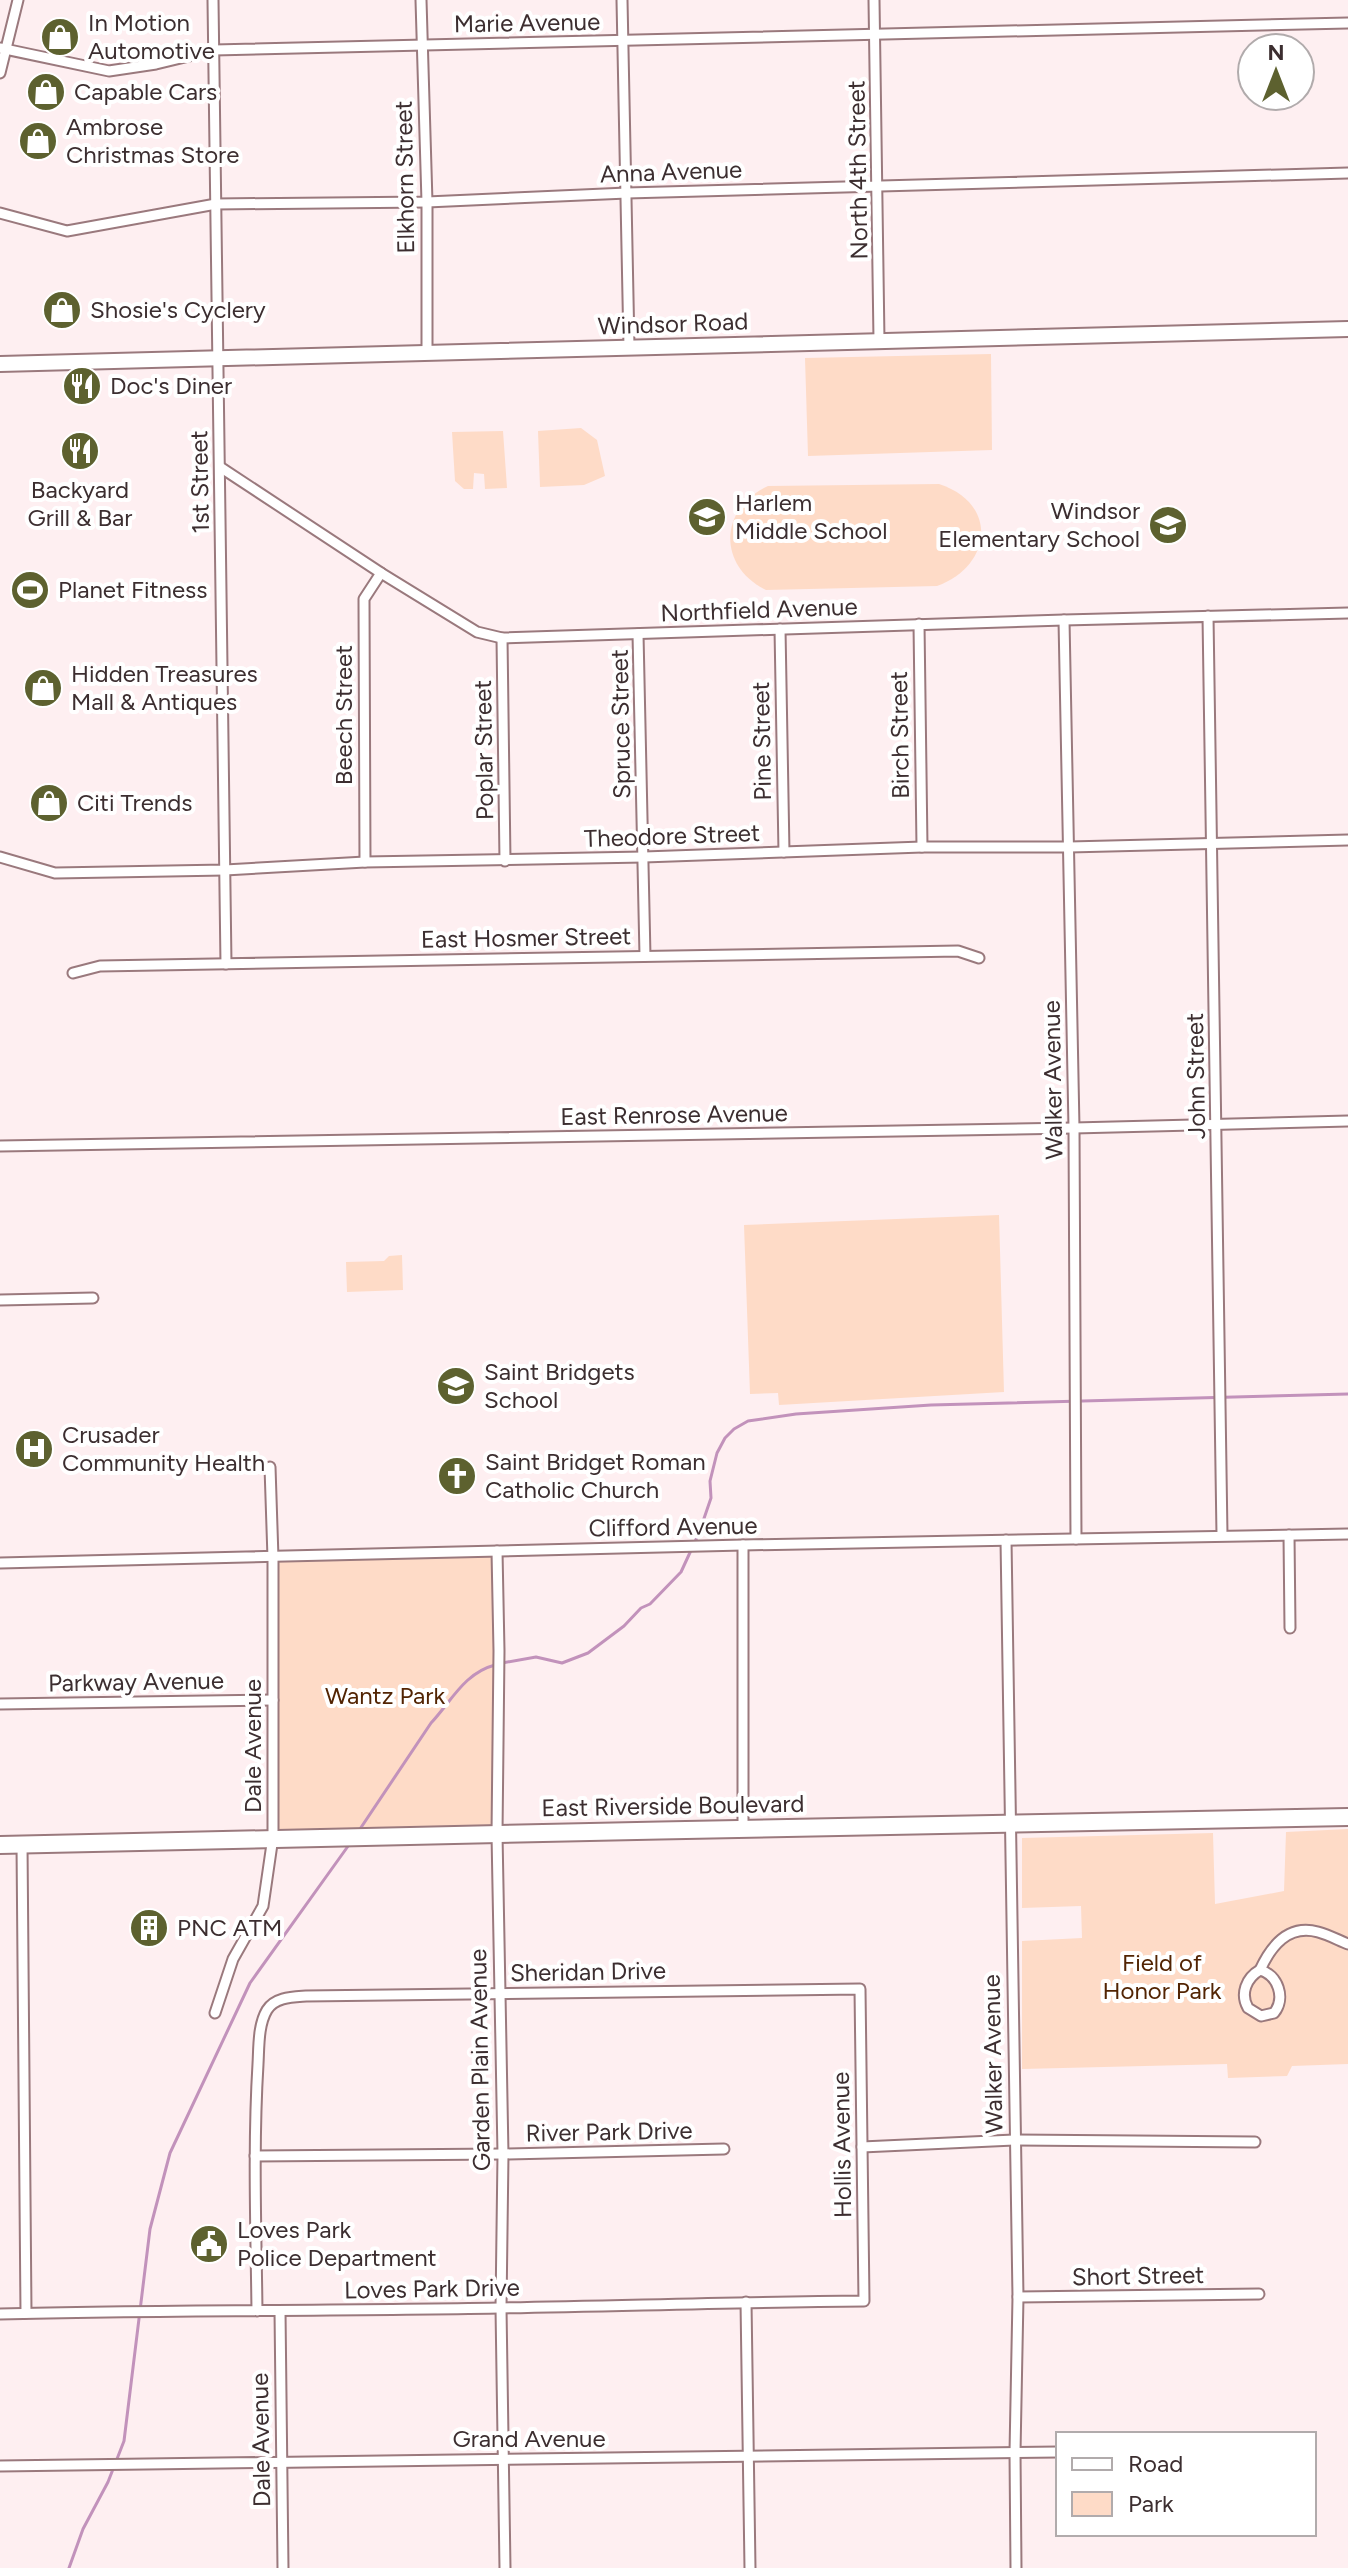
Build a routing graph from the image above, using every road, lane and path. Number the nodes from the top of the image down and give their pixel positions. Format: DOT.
graph roads {
  1 [pos="18,0"];
  2 [pos="213,0"];
  3 [pos="421,0"];
  4 [pos="622,0"];
  5 [pos="874,0"];
  6 [pos="1348,23"];
  7 [pos="876,34"];
  8 [pos="623,41"];
  9 [pos="422,45"];
  10 [pos="3,48"];
  11 [pos="214,50"];
  12 [pos="0,73"];
  13 [pos="1348,173"];
  14 [pos="879,186"];
  15 [pos="627,193"];
  16 [pos="427,202"];
  17 [pos="216,204"];
  18 [pos="0,213"];
  19 [pos="1348,329"];
  20 [pos="879,340"];
  21 [pos="629,347"];
  22 [pos="427,352"];
  23 [pos="219,358"];
  24 [pos="0,364"];
  25 [pos="220,467"];
  26 [pos="381,573"];
  27 [pos="1348,613"];
  28 [pos="1208,616"];
  29 [pos="1064,620"];
  30 [pos="919,624"];
  31 [pos="780,629"];
  32 [pos="638,634"];
  33 [pos="502,638"];
  34 [pos="1348,840"];
  35 [pos="1213,844"];
  36 [pos="922,847"];
  37 [pos="1069,847"];
  38 [pos="784,852"];
  39 [pos="0,857"];
  40 [pos="644,857"];
  41 [pos="505,861"];
  42 [pos="365,862"];
  43 [pos="225,870"];
  44 [pos="645,956"];
  45 [pos="979,958"];
  46 [pos="226,964"];
  47 [pos="73,973"];
  48 [pos="1348,1121"];
  49 [pos="1217,1124"];
  50 [pos="1074,1128"];
  51 [pos="0,1146"];
  52 [pos="93,1298"];
  53 [pos="0,1300"];
  54 [pos="270,1467"];
  55 [pos="1348,1534"];
  56 [pos="1222,1535"];
  57 [pos="1289,1535"];
  58 [pos="1076,1539"];
  59 [pos="1006,1540"];
  60 [pos="743,1545"];
  61 [pos="497,1551"];
  62 [pos="273,1558"];
  63 [pos="0,1563"];
  64 [pos="1290,1628"];
  65 [pos="273,1700"];
  66 [pos="0,1704"];
  67 [pos="1348,1817"];
  68 [pos="1011,1825"];
  69 [pos="743,1828"];
  70 [pos="497,1834"];
  71 [pos="273,1837"];
  72 [pos="22,1844"];
  73 [pos="0,1845"];
  74 [pos="1348,1944"];
  75 [pos="1260,1970"];
  76 [pos="860,1989"];
  77 [pos="499,1993"];
  78 [pos="215,2013"];
  79 [pos="1014,2140"];
  80 [pos="1255,2142"];
  81 [pos="862,2147"];
  82 [pos="724,2149"];
  83 [pos="503,2154"];
  84 [pos="255,2156"];
  85 [pos="1259,2294"];
  86 [pos="1018,2297"];
  87 [pos="864,2301"];
  88 [pos="746,2302"];
  89 [pos="501,2308"];
  90 [pos="257,2311"];
  91 [pos="280,2311"];
  92 [pos="26,2313"];
  93 [pos="0,2314"];
  94 [pos="1015,2452"];
  95 [pos="1056,2452"];
  96 [pos="749,2458"];
  97 [pos="504,2459"];
  98 [pos="281,2462"];
  99 [pos="0,2466"];
  100 [pos="283,2568"];
  101 [pos="505,2568"];
  102 [pos="750,2568"];
  103 [pos="1016,2568"];
  1 -- 10 [label="street"];
  2 -- 11 [label="street, 1st Street"];
  3 -- 9 [label="street, Elkhorn Street"];
  4 -- 8 [label="street"];
  5 -- 7 [label="street, North 4th Street"];
  6 -- 7 [label="street, Marie Avenue"];
  7 -- 8 [label="street, Marie Avenue"];
  7 -- 14 [label="street, North 4th Street"];
  8 -- 9 [label="street, Marie Avenue"];
  8 -- 15 [label="street"];
  9 -- 11 [label="street, Marie Avenue"];
  9 -- 16 [label="street, Elkhorn Street"];
  10 -- 11 [label="street, Marie Avenue"];
  10 -- 12 [label="street"];
  11 -- 17 [label="street, 1st Street"];
  13 -- 14 [label="street, Anna Avenue"];
  14 -- 15 [label="street, Anna Avenue"];
  14 -- 20 [label="street, North 4th Street"];
  15 -- 16 [label="street, Anna Avenue"];
  15 -- 21 [label="street"];
  16 -- 17 [label="street, Anna Avenue"];
  16 -- 22 [label="street, Elkhorn Street"];
  17 -- 18 [label="street, Anna Avenue"];
  17 -- 23 [label="street, 1st Street"];
  19 -- 20 [label="street, Windsor Road"];
  20 -- 21 [label="street, Windsor Road"];
  21 -- 22 [label="street, Windsor Road"];
  22 -- 23 [label="street, Windsor Road"];
  23 -- 24 [label="street, Windsor Road"];
  23 -- 25 [label="street, 1st Street"];
  25 -- 26 [label="street, Northfield Avenue"];
  25 -- 43 [label="street, 1st Street"];
  26 -- 33 [label="street, Northfield Avenue"];
  26 -- 42 [label="street, Beech Street"];
  27 -- 28 [label="street, Northfield Avenue"];
  28 -- 29 [label="street, Northfield Avenue"];
  28 -- 35 [label="street, John Street"];
  29 -- 30 [label="street, Northfield Avenue"];
  29 -- 37 [label="street, Walker Avenue"];
  30 -- 31 [label="street, Northfield Avenue"];
  30 -- 36 [label="street, Birch Street"];
  31 -- 32 [label="street, Northfield Avenue"];
  31 -- 38 [label="street, Pine Street"];
  32 -- 33 [label="street, Northfield Avenue"];
  32 -- 40 [label="street, Spruce Street"];
  33 -- 41 [label="street, Poplar Street"];
  34 -- 35 [label="street, Theodore Street"];
  35 -- 37 [label="street, Theodore Street"];
  35 -- 49 [label="street, John Street"];
  36 -- 37 [label="street, Theodore Street"];
  36 -- 38 [label="street, Theodore Street"];
  37 -- 50 [label="street, Walker Avenue"];
  38 -- 40 [label="street, Theodore Street"];
  39 -- 43 [label="street, Theodore Street"];
  40 -- 41 [label="street, Theodore Street"];
  40 -- 44 [label="street, Spruce Street"];
  41 -- 42 [label="street, Theodore Street"];
  42 -- 43 [label="street, Theodore Street"];
  43 -- 46 [label="street, 1st Street"];
  44 -- 45 [label="street, East Hosmer Street"];
  44 -- 46 [label="street, East Hosmer Street"];
  46 -- 47 [label="street, East Hosmer Street"];
  48 -- 49 [label="street, East Renrose Avenue"];
  49 -- 50 [label="street, East Renrose Avenue"];
  49 -- 56 [label="street, John Street"];
  50 -- 51 [label="street, East Renrose Avenue"];
  50 -- 58 [label="street, Walker Avenue"];
  52 -- 53 [label="street"];
  54 -- 62 [label="street, Dale Avenue"];
  55 -- 57 [label="street, Clifford Avenue"];
  56 -- 57 [label="street, Clifford Avenue"];
  56 -- 58 [label="street, Clifford Avenue"];
  57 -- 64 [label="street"];
  58 -- 59 [label="street, Clifford Avenue"];
  59 -- 60 [label="street, Clifford Avenue"];
  59 -- 68 [label="street, Walker Avenue"];
  60 -- 61 [label="street, Clifford Avenue"];
  60 -- 69 [label="street"];
  61 -- 62 [label="street, Clifford Avenue"];
  61 -- 70 [label="street, Garden Plain Avenue"];
  62 -- 63 [label="street, Clifford Avenue"];
  62 -- 65 [label="street, Dale Avenue"];
  65 -- 66 [label="street, Parkway Avenue"];
  65 -- 71 [label="street, Dale Avenue"];
  67 -- 68 [label="main road, East Riverside Boulevard"];
  68 -- 69 [label="main road, East Riverside Boulevard"];
  68 -- 79 [label="street, Walker Avenue"];
  69 -- 70 [label="main road, East Riverside Boulevard"];
  70 -- 71 [label="main road, East Riverside Boulevard"];
  70 -- 77 [label="street, Garden Plain Avenue"];
  71 -- 72 [label="main road, East Riverside Boulevard"];
  71 -- 78 [label="street, Dale Avenue"];
  72 -- 73 [label="main road, East Riverside Boulevard"];
  72 -- 92 [label="street"];
  74 -- 75 [label="street"];
  75 -- 75 [label="street"];
  76 -- 77 [label="street, Sheridan Drive"];
  76 -- 81 [label="street, Hollis Avenue"];
  77 -- 83 [label="street, Garden Plain Avenue"];
  77 -- 84 [label="street, Sheridan Drive"];
  79 -- 80 [label="street"];
  79 -- 81 [label="street"];
  79 -- 86 [label="street, Walker Avenue"];
  81 -- 87 [label="street, Hollis Avenue"];
  82 -- 83 [label="street, River Park Drive"];
  83 -- 84 [label="street, River Park Drive"];
  83 -- 89 [label="street, Garden Plain Avenue"];
  84 -- 90 [label="street"];
  85 -- 86 [label="street, Short Street"];
  86 -- 94 [label="street, Walker Avenue"];
  87 -- 88 [label="street, Loves Park Drive"];
  88 -- 89 [label="street, Loves Park Drive"];
  88 -- 96 [label="street"];
  89 -- 91 [label="street, Loves Park Drive"];
  89 -- 97 [label="street, Garden Plain Avenue"];
  90 -- 91 [label="street, Loves Park Drive"];
  90 -- 92 [label="street, Loves Park Drive"];
  91 -- 98 [label="street, Dale Avenue"];
  92 -- 93 [label="street, Loves Park Drive"];
  94 -- 95 [label="street, Grand Avenue"];
  94 -- 96 [label="street, Grand Avenue"];
  94 -- 103 [label="street, Walker Avenue"];
  96 -- 97 [label="street, Grand Avenue"];
  96 -- 102 [label="street"];
  97 -- 98 [label="street, Grand Avenue"];
  97 -- 101 [label="street, Garden Plain Avenue"];
  98 -- 99 [label="street, Grand Avenue"];
  98 -- 100 [label="street, Dale Avenue"];
}
